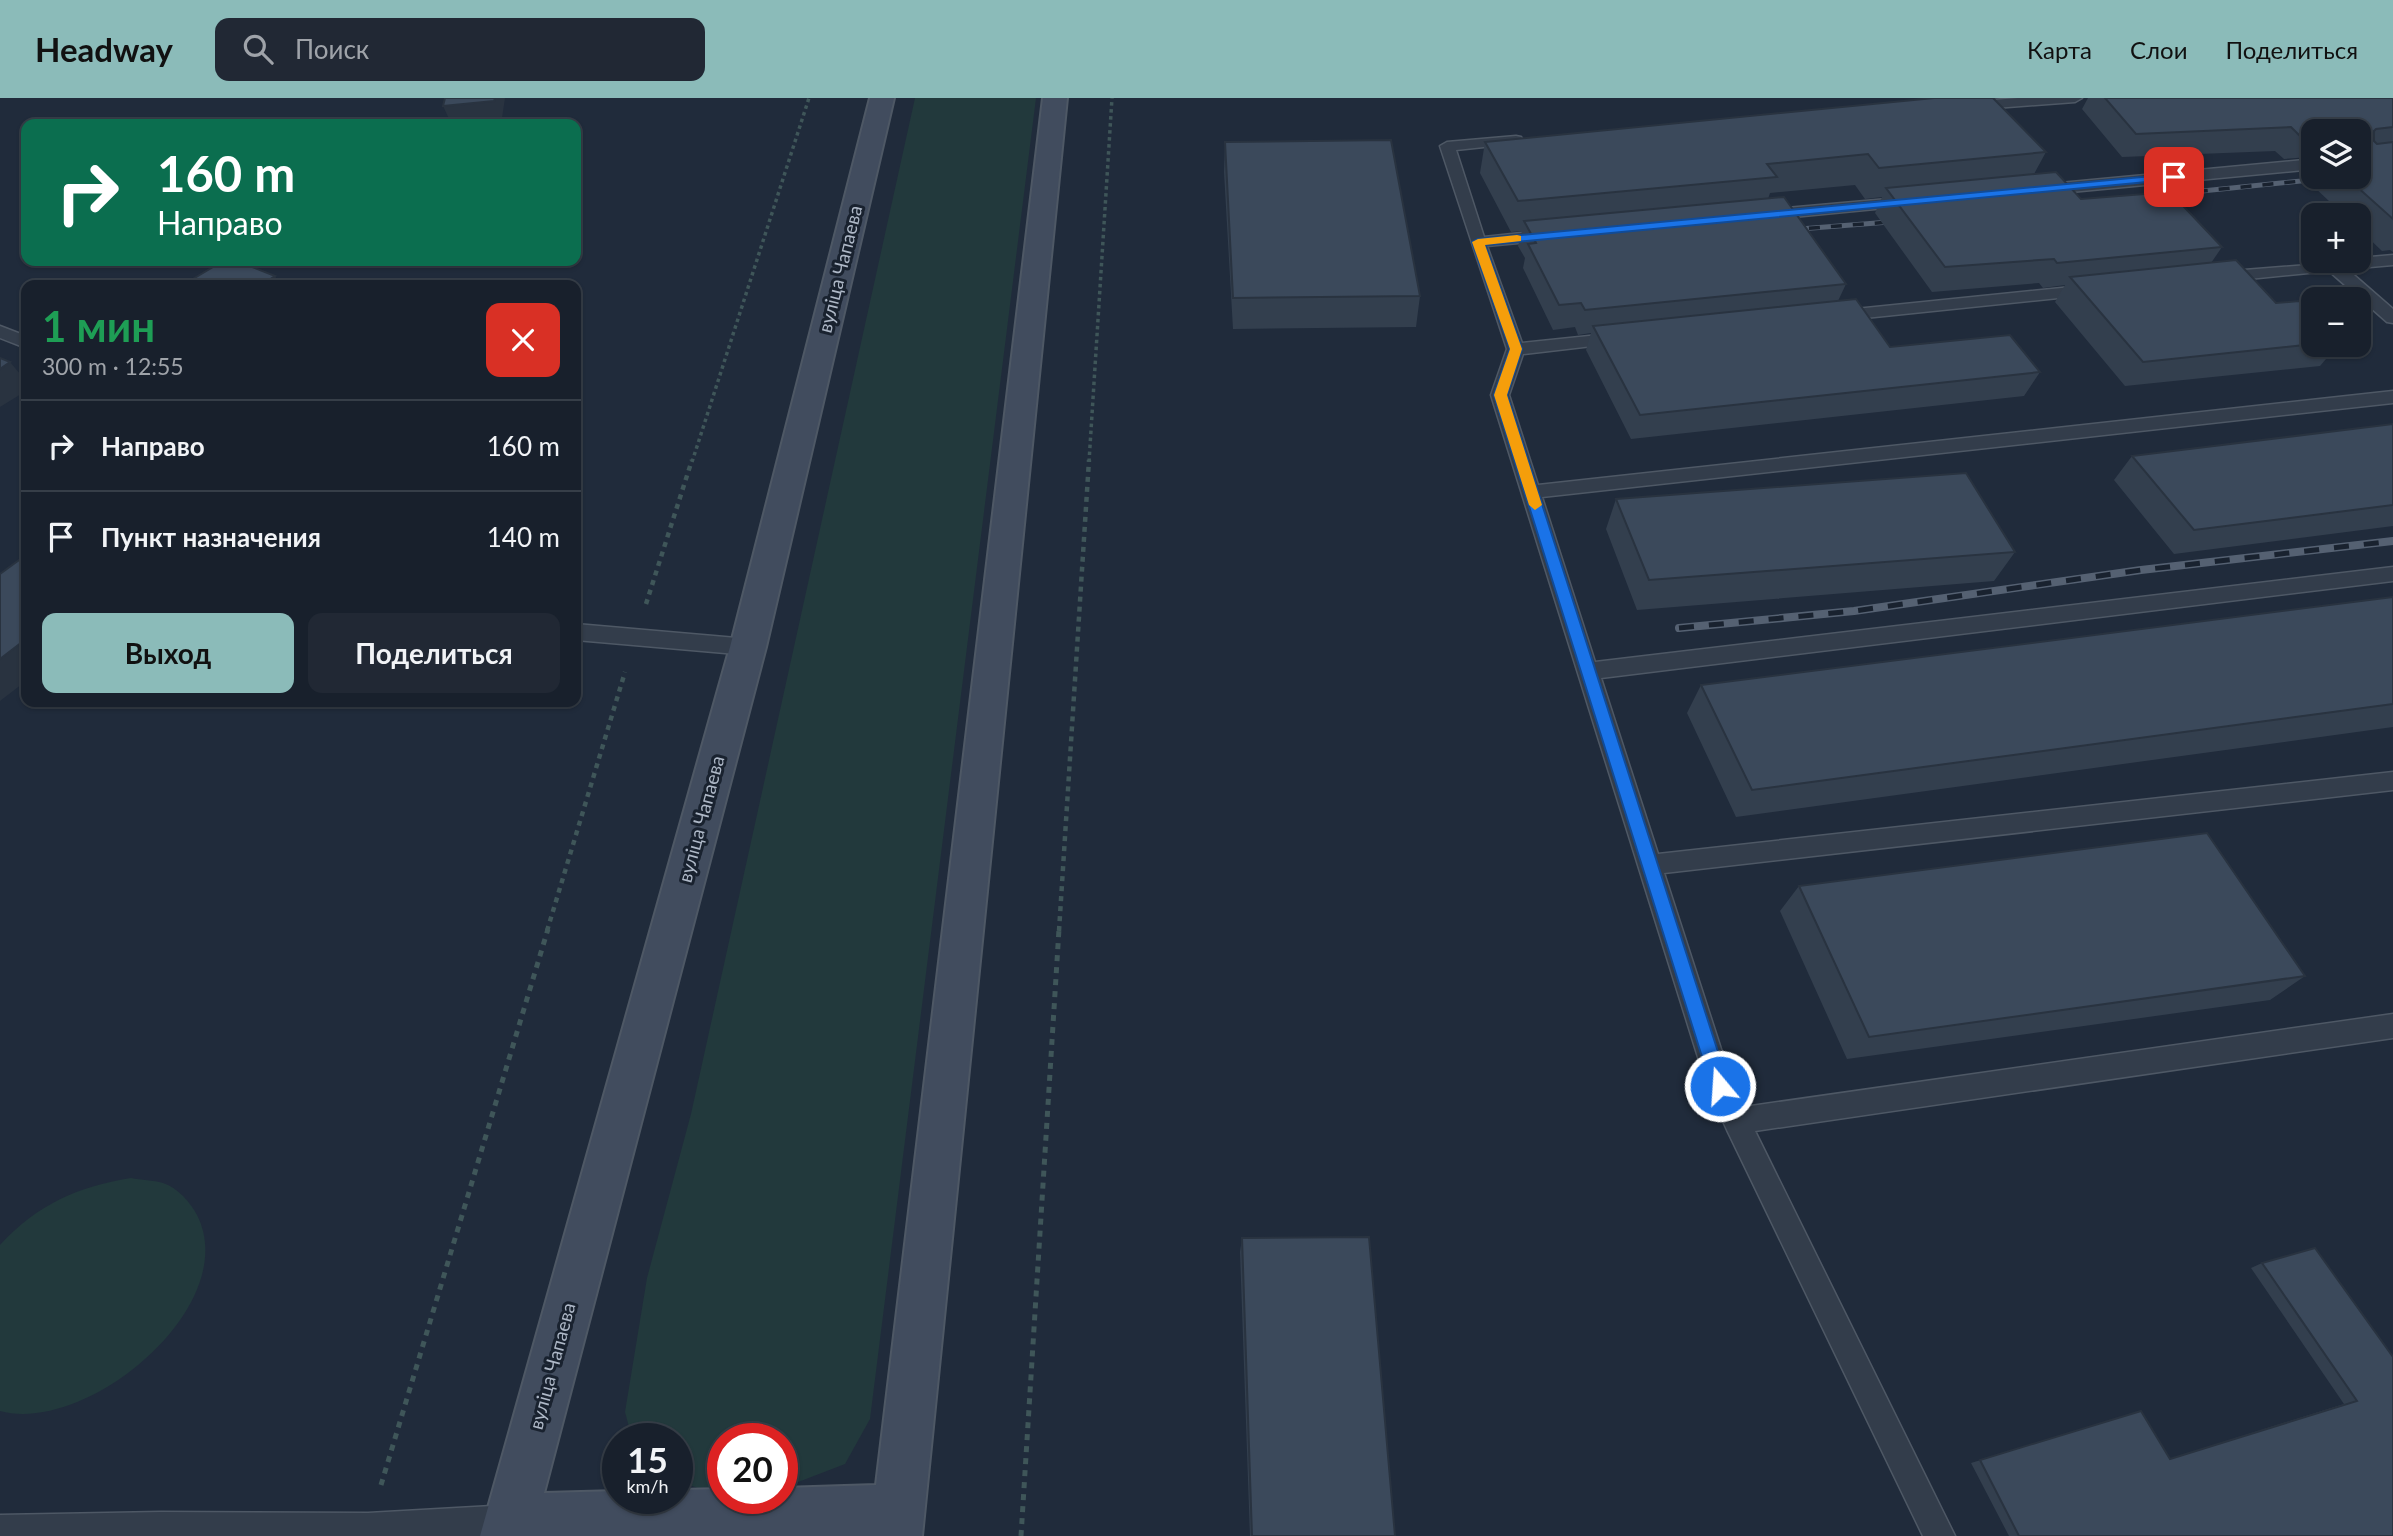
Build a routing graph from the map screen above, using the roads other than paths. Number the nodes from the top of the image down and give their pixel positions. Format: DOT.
graph roads {
  1 [pos="882,98"];
  2 [pos="1055,98"];
  3 [pos="2075,98"];
  4 [pos="1949,107"];
  5 [pos="1531,139"];
  6 [pos="2301,165"];
  7 [pos="2021,191"];
  8 [pos="1924,200"];
  9 [pos="1742,217"];
  10 [pos="1561,234"];
  11 [pos="1478,242"];
  12 [pos="2393,260"];
  13 [pos="2371,262"];
  14 [pos="2301,269"];
  15 [pos="2341,273"];
  16 [pos="2208,278"];
  17 [pos="2111,288"];
  18 [pos="1821,318"];
  19 [pos="2393,318"];
  20 [pos="0,331"];
  21 [pos="1641,336"];
  22 [pos="21,341"];
  23 [pos="1516,349"];
  24 [pos="2393,397"];
  25 [pos="1531,492"];
  26 [pos="2393,574"];
  27 [pos="581,632"];
  28 [pos="748,646"];
  29 [pos="1588,671"];
  30 [pos="2393,781"];
  31 [pos="1649,866"];
  32 [pos="2393,1026"];
  33 [pos="1736,1121"];
  34 [pos="897,1524"];
  35 [pos="508,1528"];
  36 [pos="0,1531"];
  37 [pos="159,1531"];
  38 [pos="1939,1536"];
  1 -- 28 [label="main road, вуліца Чапаева"];
  2 -- 34 [label="main road"];
  3 -- 4 [label="lane"];
  5 -- 11 [label="lane"];
  6 -- 7 [label="lane"];
  8 -- 9 [label="lane"];
  10 -- 11 [label="lane"];
  11 -- 23 [label="lane"];
  12 -- 13 [label="lane"];
  14 -- 16 [label="lane"];
  15 -- 19 [label="lane"];
  17 -- 18 [label="lane"];
  20 -- 22 [label="lane"];
  21 -- 23 [label="lane"];
  23 -- 25 [label="lane"];
  24 -- 25 [label="lane"];
  25 -- 29 [label="lane"];
  26 -- 29 [label="lane"];
  27 -- 28 [label="lane"];
  28 -- 35 [label="main road, вуліца Чапаева"];
  29 -- 31 [label="lane"];
  30 -- 31 [label="lane"];
  31 -- 33 [label="lane"];
  32 -- 33 [label="lane"];
  33 -- 38 [label="lane"];
  34 -- 35 [label="main road"];
  35 -- 37 [label="lane"];
  36 -- 37 [label="lane"];
}
